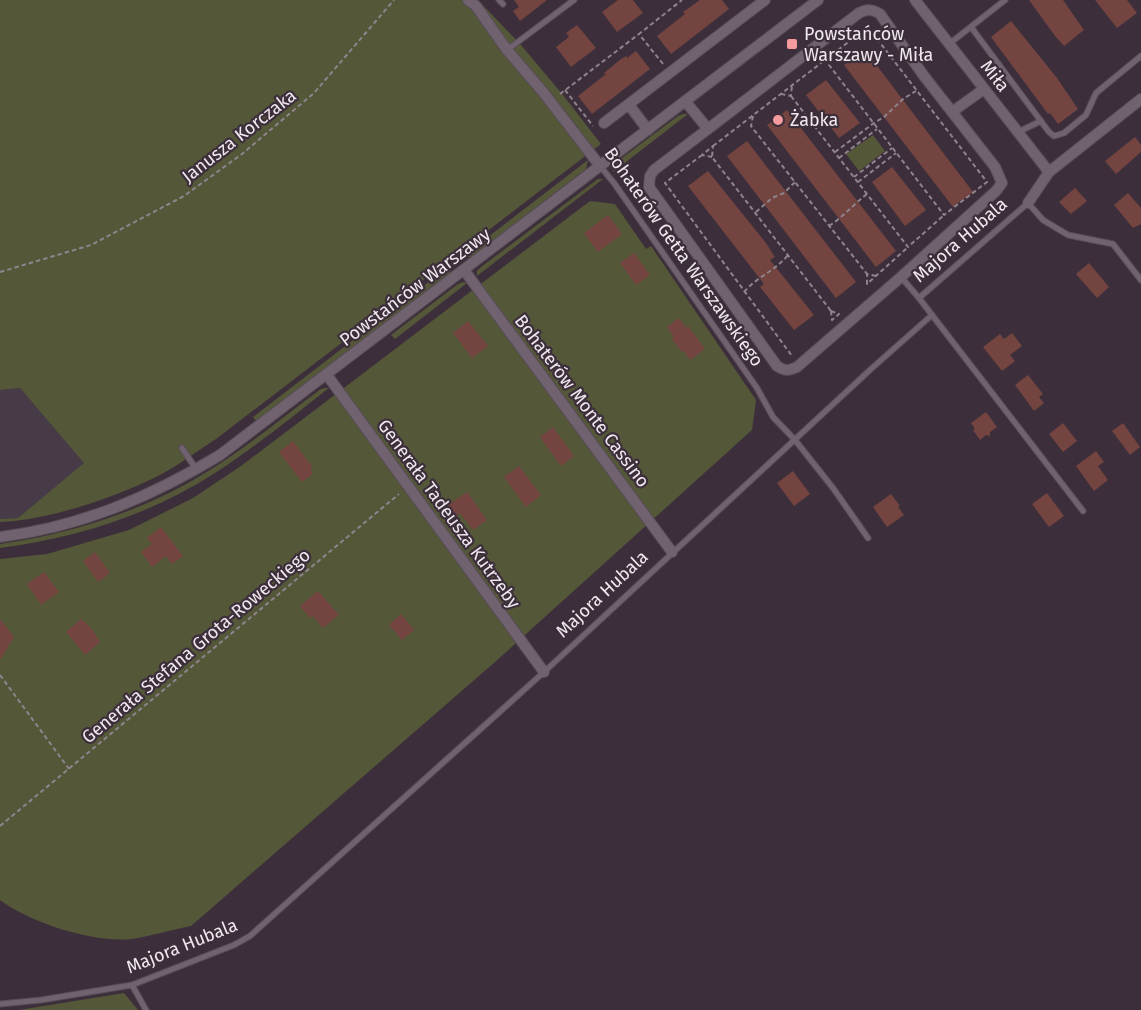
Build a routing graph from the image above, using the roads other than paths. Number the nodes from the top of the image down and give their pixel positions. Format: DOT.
graph roads {
  1 [pos="468,0"];
  2 [pos="574,0"];
  3 [pos="765,0"];
  4 [pos="818,0"];
  5 [pos="915,0"];
  6 [pos="1005,0"];
  7 [pos="971,27"];
  8 [pos="949,44"];
  9 [pos="507,50"];
  10 [pos="1141,56"];
  11 [pos="984,90"];
  12 [pos="1141,99"];
  13 [pos="685,101"];
  14 [pos="629,105"];
  15 [pos="952,112"];
  16 [pos="1041,121"];
  17 [pos="604,123"];
  18 [pos="648,129"];
  19 [pos="708,129"];
  20 [pos="1018,133"];
  21 [pos="600,166"];
  22 [pos="1049,172"];
  23 [pos="1028,203"];
  24 [pos="464,270"];
  25 [pos="901,277"];
  26 [pos="1141,280"];
  27 [pos="919,298"];
  28 [pos="932,315"];
  29 [pos="327,375"];
  30 [pos="795,440"];
  31 [pos="182,448"];
  32 [pos="196,470"];
  33 [pos="1083,512"];
  34 [pos="0,537"];
  35 [pos="868,538"];
  36 [pos="672,552"];
  37 [pos="544,672"];
  38 [pos="132,985"];
  39 [pos="0,1004"];
  40 [pos="146,1010"];
  1 -- 9 [label="street, Bohaterów Getta Warszawskiego"];
  2 -- 9 [label="lane"];
  3 -- 14 [label="street"];
  4 -- 13 [label="street, Powstańców Warszawy"];
  5 -- 8 [label="street, Miła"];
  6 -- 7 [label="lane"];
  7 -- 8 [label="lane"];
  7 -- 16 [label="lane"];
  8 -- 11 [label="street, Miła"];
  9 -- 21 [label="street, Bohaterów Getta Warszawskiego"];
  10 -- 16 [label="lane"];
  11 -- 15 [label="street"];
  11 -- 20 [label="street, Miła"];
  12 -- 22 [label="street, Majora Hubala"];
  13 -- 18 [label="street, Powstańców Warszawy"];
  13 -- 19 [label="street"];
  14 -- 17 [label="street"];
  14 -- 18 [label="street"];
  15 -- 19 [label="street"];
  15 -- 25 [label="street"];
  16 -- 20 [label="lane"];
  18 -- 21 [label="street, Powstańców Warszawy"];
  19 -- 25 [label="street"];
  20 -- 22 [label="street, Miła"];
  21 -- 24 [label="street, Powstańców Warszawy"];
  21 -- 30 [label="lane, Bohaterów Getta Warszawskiego"];
  22 -- 23 [label="street, Majora Hubala"];
  23 -- 26 [label="lane"];
  23 -- 27 [label="lane, Majora Hubala"];
  24 -- 29 [label="street, Powstańców Warszawy"];
  24 -- 36 [label="street, Bohaterów Monte Cassino"];
  25 -- 27 [label="lane"];
  27 -- 28 [label="lane, Majora Hubala"];
  28 -- 30 [label="lane, Majora Hubala"];
  28 -- 33 [label="lane"];
  29 -- 32 [label="street, Powstańców Warszawy"];
  29 -- 37 [label="street, Generała Tadeusza Kutrzeby"];
  30 -- 35 [label="lane, Bohaterów Getta Warszawskiego"];
  30 -- 36 [label="lane, Majora Hubala"];
  31 -- 32 [label="lane"];
  32 -- 34 [label="street, Powstańców Warszawy"];
  36 -- 37 [label="lane, Majora Hubala"];
  37 -- 38 [label="lane, Majora Hubala"];
  38 -- 39 [label="lane, Majora Hubala"];
  38 -- 40 [label="lane"];
}
